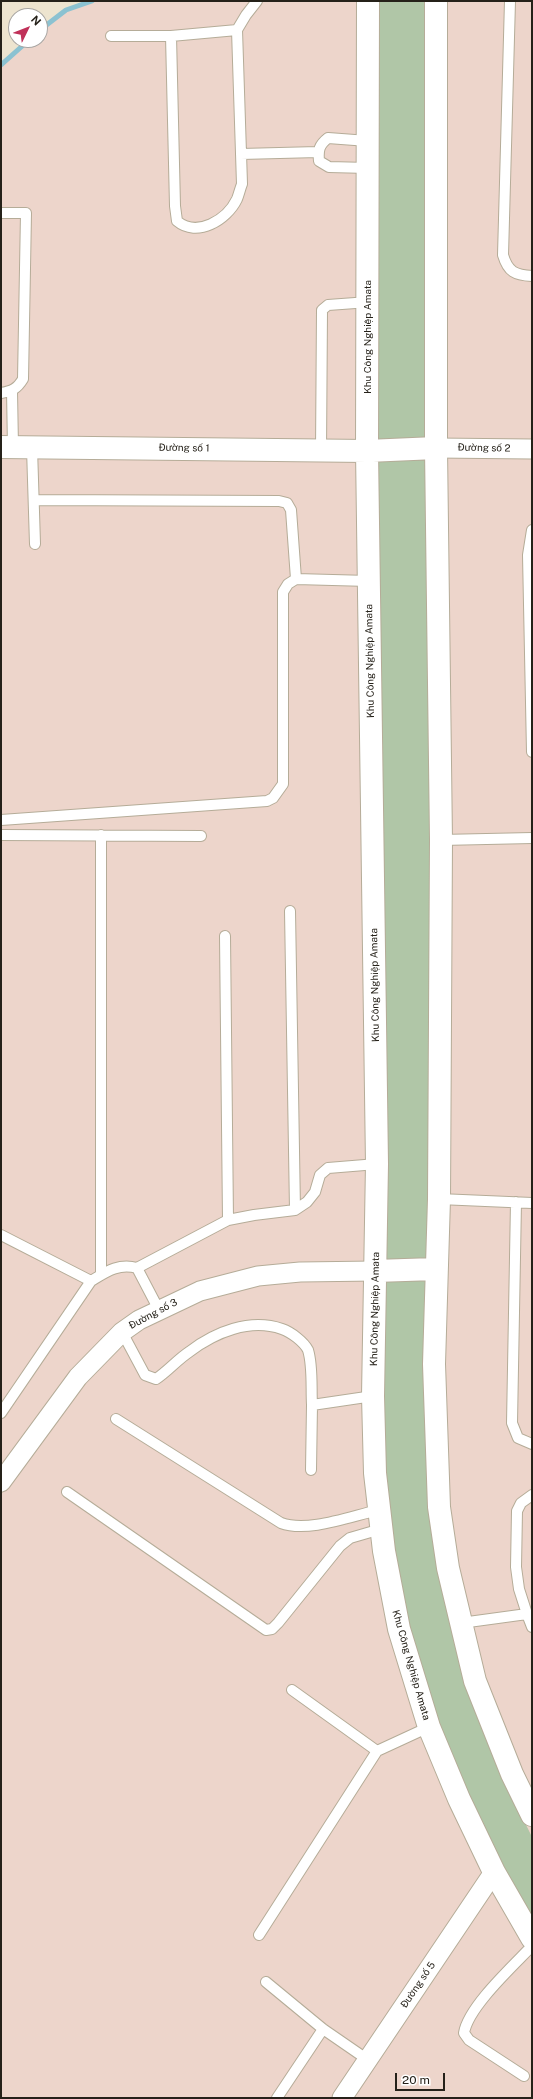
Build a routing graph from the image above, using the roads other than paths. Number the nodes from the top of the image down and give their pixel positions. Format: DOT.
graph roads {
  1 [pos="257,1"];
  2 [pos="368,1"];
  3 [pos="436,1"];
  4 [pos="510,1"];
  5 [pos="237,30"];
  6 [pos="111,36"];
  7 [pos="171,36"];
  8 [pos="368,141"];
  9 [pos="318,152"];
  10 [pos="241,154"];
  11 [pos="368,168"];
  12 [pos="1,213"];
  13 [pos="532,276"];
  14 [pos="369,302"];
  15 [pos="12,391"];
  16 [pos="1,393"];
  17 [pos="15,448"];
  18 [pos="436,448"];
  19 [pos="532,449"];
  20 [pos="321,450"];
  21 [pos="367,451"];
  22 [pos="34,500"];
  23 [pos="532,530"];
  24 [pos="35,544"];
  25 [pos="296,578"];
  26 [pos="369,581"];
  27 [pos="532,752"];
  28 [pos="1,820"];
  29 [pos="1,835"];
  30 [pos="101,835"];
  31 [pos="201,836"];
  32 [pos="532,838"];
  33 [pos="441,840"];
  34 [pos="290,911"];
  35 [pos="225,936"];
  36 [pos="377,1164"];
  37 [pos="439,1199"];
  38 [pos="516,1202"];
  39 [pos="532,1203"];
  40 [pos="295,1210"];
  41 [pos="228,1220"];
  42 [pos="1,1235"];
  43 [pos="136,1268"];
  44 [pos="436,1269"];
  45 [pos="375,1271"];
  46 [pos="101,1275"];
  47 [pos="91,1281"];
  48 [pos="158,1310"];
  49 [pos="122,1332"];
  50 [pos="373,1396"];
  51 [pos="312,1404"];
  52 [pos="1,1413"];
  53 [pos="116,1419"];
  54 [pos="532,1444"];
  55 [pos="311,1470"];
  56 [pos="1,1482"];
  57 [pos="67,1492"];
  58 [pos="532,1495"];
  59 [pos="380,1519"];
  60 [pos="527,1614"];
  61 [pos="461,1623"];
  62 [pos="532,1627"];
  63 [pos="292,1690"];
  64 [pos="429,1727"];
  65 [pos="377,1752"];
  66 [pos="532,1815"];
  67 [pos="494,1872"];
  68 [pos="259,1935"];
  69 [pos="532,1938"];
  70 [pos="532,1946"];
  71 [pos="266,1982"];
  72 [pos="323,2029"];
  73 [pos="368,2060"];
  74 [pos="524,2076"];
  75 [pos="277,2098"];
  76 [pos="342,2098"];
  1 -- 5 [label="lane"];
  2 -- 8 [label="street, Khu Công Nghiệp Amata"];
  3 -- 18 [label="street"];
  4 -- 13 [label="lane"];
  5 -- 7 [label="lane"];
  5 -- 10 [label="lane"];
  6 -- 7 [label="lane"];
  7 -- 10 [label="lane"];
  8 -- 9 [label="lane"];
  8 -- 11 [label="street, Khu Công Nghiệp Amata"];
  9 -- 10 [label="lane"];
  9 -- 11 [label="lane"];
  11 -- 14 [label="street, Khu Công Nghiệp Amata"];
  12 -- 15 [label="lane"];
  14 -- 20 [label="lane"];
  14 -- 21 [label="street, Khu Công Nghiệp Amata"];
  15 -- 16 [label="lane"];
  15 -- 17 [label="lane"];
  17 -- 20 [label="street, Đường số 1"];
  17 -- 22 [label="lane"];
  18 -- 19 [label="street, Đường số 2"];
  18 -- 21 [label="street, Đường số 1"];
  18 -- 33 [label="street"];
  20 -- 21 [label="street, Đường số 1"];
  21 -- 26 [label="street, Khu Công Nghiệp Amata"];
  22 -- 24 [label="lane"];
  22 -- 25 [label="lane"];
  23 -- 27 [label="lane"];
  25 -- 26 [label="lane"];
  25 -- 28 [label="lane"];
  26 -- 36 [label="street, Khu Công Nghiệp Amata"];
  29 -- 30 [label="lane"];
  30 -- 31 [label="lane"];
  30 -- 46 [label="lane"];
  32 -- 33 [label="lane"];
  33 -- 37 [label="street"];
  34 -- 40 [label="lane"];
  35 -- 41 [label="lane"];
  36 -- 40 [label="lane"];
  36 -- 45 [label="street, Khu Công Nghiệp Amata"];
  37 -- 38 [label="lane"];
  37 -- 44 [label="street"];
  38 -- 39 [label="lane"];
  38 -- 54 [label="lane"];
  40 -- 41 [label="lane"];
  41 -- 43 [label="lane"];
  42 -- 47 [label="lane"];
  43 -- 46 [label="lane"];
  43 -- 48 [label="lane"];
  44 -- 45 [label="street"];
  44 -- 61 [label="street"];
  45 -- 48 [label="street, Đường số 3"];
  45 -- 50 [label="street, Khu Công Nghiệp Amata"];
  46 -- 47 [label="lane"];
  47 -- 52 [label="lane"];
  48 -- 49 [label="street, Đường số 3"];
  49 -- 51 [label="lane"];
  49 -- 56 [label="street, Đường số 3"];
  50 -- 51 [label="lane"];
  50 -- 59 [label="street, Khu Công Nghiệp Amata"];
  51 -- 55 [label="lane"];
  53 -- 59 [label="lane"];
  57 -- 59 [label="lane"];
  58 -- 60 [label="lane"];
  59 -- 64 [label="street, Khu Công Nghiệp Amata"];
  60 -- 61 [label="lane"];
  60 -- 62 [label="lane"];
  61 -- 66 [label="street"];
  63 -- 65 [label="lane"];
  64 -- 65 [label="lane"];
  64 -- 67 [label="street, Khu Công Nghiệp Amata"];
  65 -- 68 [label="lane"];
  67 -- 69 [label="street, Khu Công Nghiệp Amata"];
  67 -- 73 [label="street, Đường số 5"];
  70 -- 74 [label="lane"];
  71 -- 72 [label="lane"];
  72 -- 73 [label="lane"];
  72 -- 75 [label="lane"];
  73 -- 76 [label="street, Đường số 5"];
}
